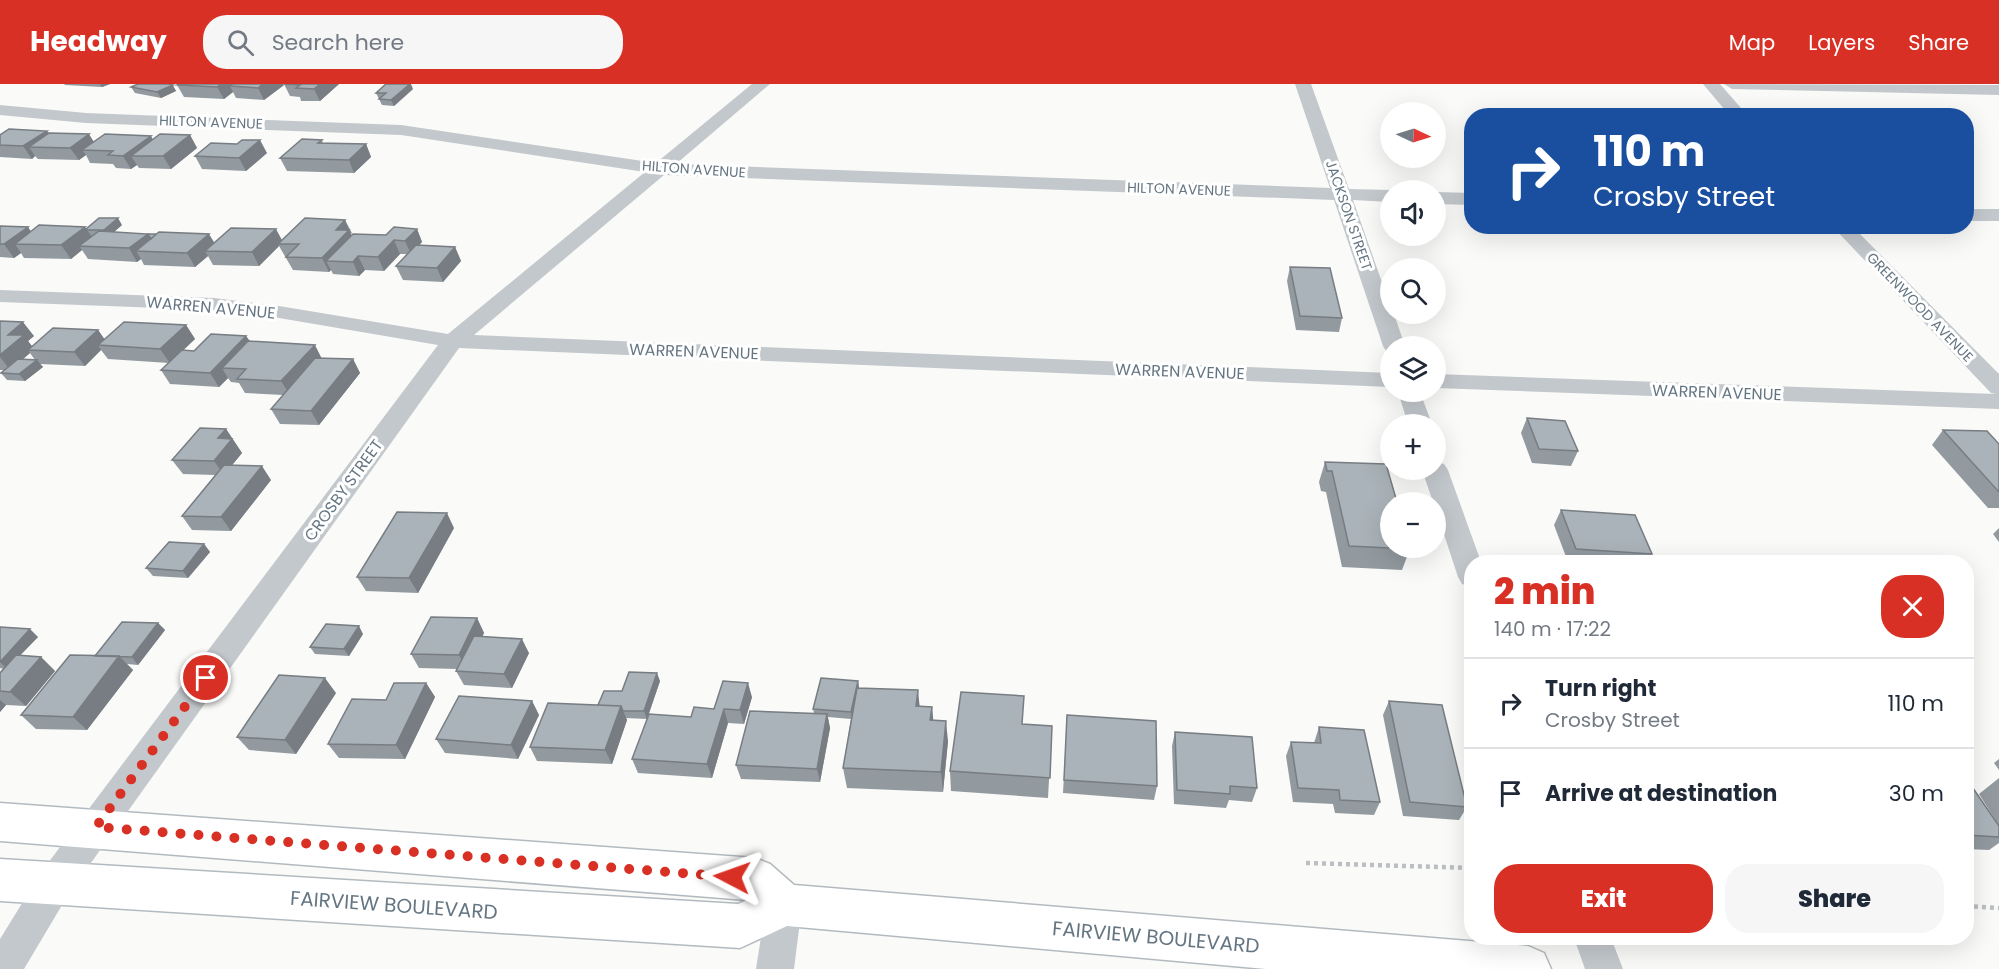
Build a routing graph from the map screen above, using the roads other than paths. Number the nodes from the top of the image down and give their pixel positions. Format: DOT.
graph roads {
  1 [pos="762,84"];
  2 [pos="1303,84"];
  3 [pos="1711,84"];
  4 [pos="1732,84"];
  5 [pos="1999,90"];
  6 [pos="1733,108"];
  7 [pos="0,110"];
  8 [pos="658,169"];
  9 [pos="1342,195"];
  10 [pos="1380,196"];
  11 [pos="1446,198"];
  12 [pos="1464,199"];
  13 [pos="1974,215"];
  14 [pos="1999,215"];
  15 [pos="1849,234"];
  16 [pos="0,296"];
  17 [pos="1391,336"];
  18 [pos="453,341"];
  19 [pos="1380,380"];
  20 [pos="1446,381"];
  21 [pos="1999,388"];
  22 [pos="1999,402"];
  23 [pos="1438,480"];
  24 [pos="1464,555"];
  25 [pos="0,822"];
  26 [pos="96,827"];
  27 [pos="0,880"];
  28 [pos="56,883"];
  29 [pos="784,905"];
  30 [pos="1595,945"];
  31 [pos="3,969"];
  32 [pos="775,969"];
  33 [pos="1528,969"];
  34 [pos="1604,969"];
  1 -- 8 [label="street, CROSBY STREET"];
  2 -- 9 [label="street, JACKSON STREET"];
  3 -- 6 [label="street"];
  4 -- 5 [label="street"];
  7 -- 8 [label="street, HILTON AVENUE"];
  8 -- 9 [label="street, HILTON AVENUE"];
  8 -- 18 [label="street, CROSBY STREET"];
  9 -- 10 [label="street, HILTON AVENUE"];
  9 -- 17 [label="street, JACKSON STREET"];
  11 -- 12 [label="street"];
  13 -- 14 [label="street"];
  15 -- 21 [label="street, GREENWOOD AVENUE"];
  16 -- 18 [label="street, WARREN AVENUE"];
  18 -- 19 [label="street, WARREN AVENUE"];
  18 -- 26 [label="street, CROSBY STREET"];
  20 -- 22 [label="street, WARREN AVENUE"];
  23 -- 24 [label="street"];
  25 -- 26 [label="street"];
  26 -- 28 [label="street, CROSBY STREET"];
  26 -- 29 [label="street"];
  27 -- 28 [label="street, FAIRVIEW BOULEVARD"];
  28 -- 29 [label="street, FAIRVIEW BOULEVARD"];
  28 -- 31 [label="street, CROSBY STREET"];
  29 -- 32 [label="street"];
  29 -- 33 [label="street, FAIRVIEW BOULEVARD"];
  30 -- 34 [label="street"];
}
